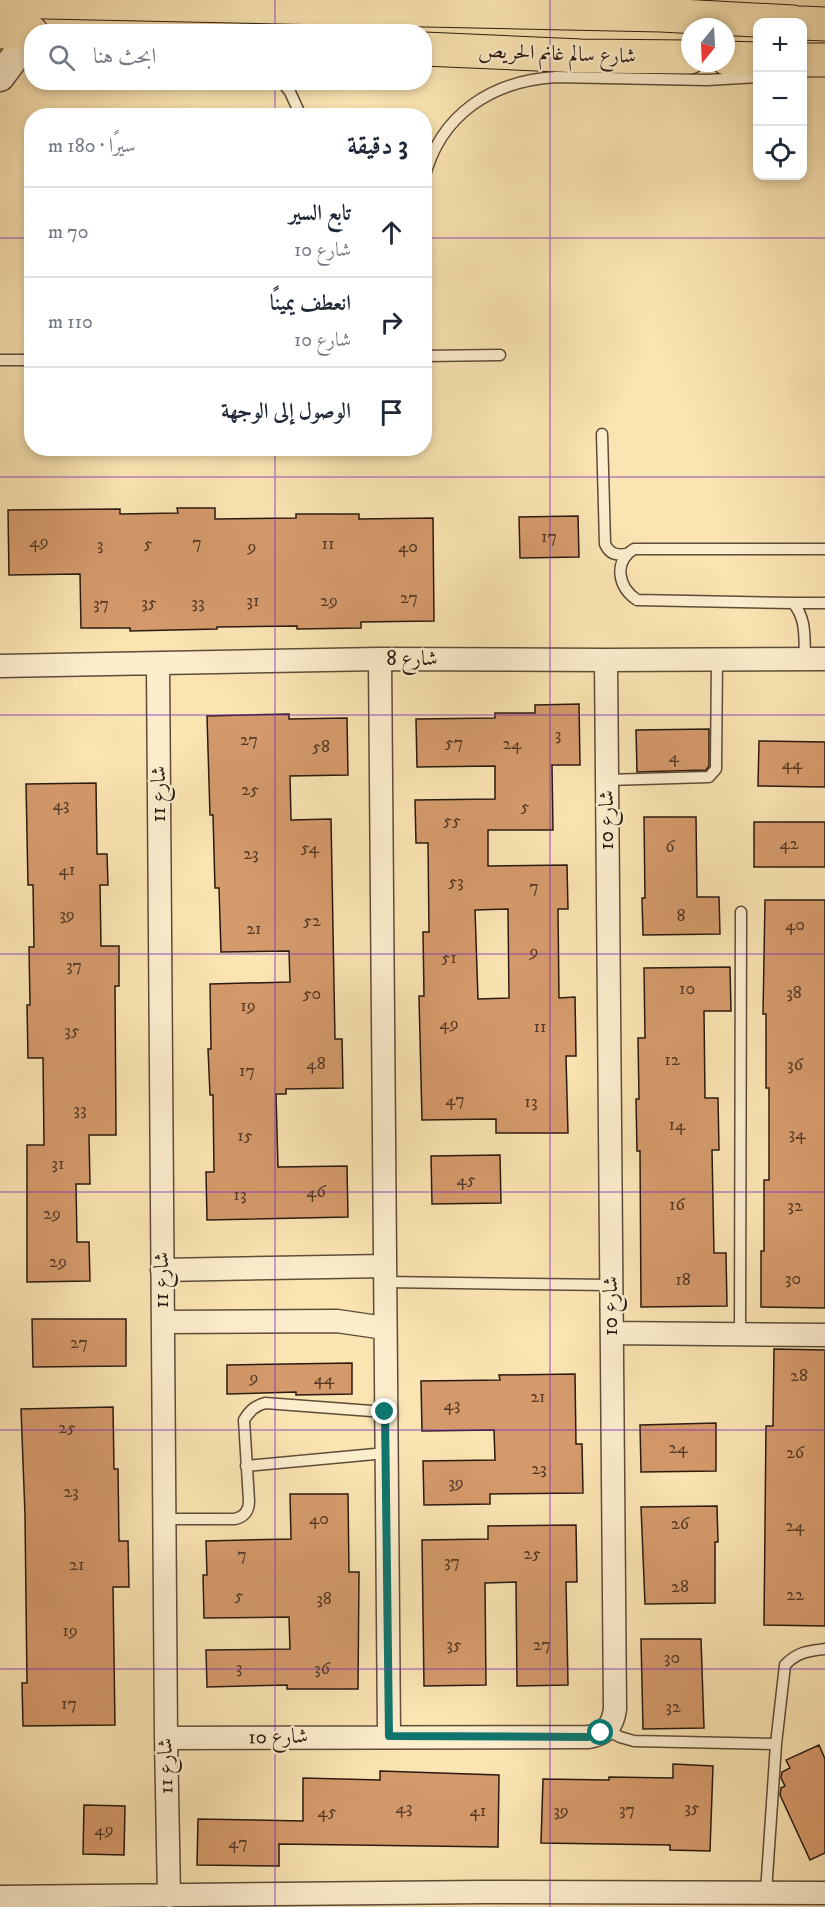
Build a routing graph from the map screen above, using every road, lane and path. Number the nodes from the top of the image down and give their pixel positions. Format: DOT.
graph roads {
  1 [pos="0,1"];
  2 [pos="302,4"];
  3 [pos="385,5"];
  4 [pos="661,15"];
  5 [pos="773,18"];
  6 [pos="807,23"];
  7 [pos="825,24"];
  8 [pos="0,32"];
  9 [pos="24,34"];
  10 [pos="24,45"];
  11 [pos="432,49"];
  12 [pos="674,57"];
  13 [pos="735,58"];
  14 [pos="753,59"];
  15 [pos="807,60"];
  16 [pos="825,60"];
  17 [pos="825,68"];
  18 [pos="807,70"];
  19 [pos="0,77"];
  20 [pos="753,77"];
  21 [pos="288,90"];
  22 [pos="297,108"];
  23 [pos="432,159"];
  24 [pos="500,355"];
  25 [pos="432,356"];
  26 [pos="0,360"];
  27 [pos="24,360"];
  28 [pos="602,434"];
  29 [pos="825,549"];
  30 [pos="626,554"];
  31 [pos="793,603"];
  32 [pos="825,603"];
  33 [pos="380,659"];
  34 [pos="717,659"];
  35 [pos="815,659"];
  36 [pos="606,660"];
  37 [pos="158,664"];
  38 [pos="0,666"];
  39 [pos="607,780"];
  40 [pos="741,912"];
  41 [pos="162,1270"];
  42 [pos="385,1274"];
  43 [pos="611,1285"];
  44 [pos="163,1322"];
  45 [pos="385,1328"];
  46 [pos="612,1333"];
  47 [pos="740,1334"];
  48 [pos="825,1335"];
  49 [pos="385,1412"];
  50 [pos="386,1453"];
  51 [pos="246,1466"];
  52 [pos="164,1519"];
  53 [pos="825,1649"];
  54 [pos="607,1730"];
  55 [pos="389,1736"];
  56 [pos="166,1738"];
  57 [pos="776,1744"];
  58 [pos="766,1892"];
  59 [pos="825,1893"];
  60 [pos="169,1896"];
  61 [pos="0,1897"];
  62 [pos="483,1900"];
  1 -- 2 [label="main road, شارع سالم غانم الحريص"];
  2 -- 3 [label="main road, شارع سالم غانم الحريص"];
  3 -- 4 [label="main road, شارع سالم غانم الحريص"];
  4 -- 5 [label="main road, شارع سالم غانم الحريص"];
  4 -- 12 [label="main road"];
  6 -- 7 [label="main road"];
  8 -- 9 [label="main road"];
  10 -- 19 [label="street"];
  11 -- 12 [label="main road, شارع سالم غانم الحريص"];
  13 -- 14 [label="main road"];
  15 -- 16 [label="main road"];
  17 -- 18 [label="lane"];
  20 -- 23 [label="lane"];
  21 -- 22 [label="lane"];
  24 -- 25 [label="lane"];
  26 -- 27 [label="lane"];
  28 -- 30 [label="lane"];
  29 -- 30 [label="lane"];
  30 -- 31 [label="lane"];
  31 -- 32 [label="lane"];
  31 -- 35 [label="lane"];
  33 -- 36 [label="street, شارع 8"];
  33 -- 37 [label="street, شارع 8"];
  33 -- 42 [label="street"];
  34 -- 35 [label="street, شارع 8"];
  34 -- 36 [label="street, شارع 8"];
  34 -- 39 [label="lane"];
  36 -- 39 [label="street, شارع 10"];
  37 -- 38 [label="street, شارع 8"];
  37 -- 41 [label="street, شارع 11"];
  39 -- 43 [label="street, شارع 10"];
  40 -- 47 [label="lane"];
  41 -- 42 [label="street"];
  41 -- 44 [label="street, شارع 11"];
  42 -- 43 [label="lane"];
  42 -- 45 [label="street"];
  43 -- 46 [label="street, شارع 10"];
  44 -- 45 [label="street"];
  44 -- 52 [label="street, شارع 11"];
  45 -- 49 [label="street"];
  46 -- 47 [label="street"];
  46 -- 54 [label="street, شارع 10"];
  47 -- 48 [label="street"];
  49 -- 50 [label="street"];
  49 -- 51 [label="lane"];
  50 -- 51 [label="lane"];
  50 -- 55 [label="street"];
  51 -- 52 [label="lane"];
  52 -- 56 [label="street, شارع 11"];
  53 -- 57 [label="lane"];
  54 -- 55 [label="street, شارع 10"];
  54 -- 57 [label="lane"];
  55 -- 56 [label="street, شارع 10"];
  56 -- 60 [label="street, شارع 11"];
  57 -- 58 [label="lane"];
  58 -- 59 [label="street"];
  58 -- 62 [label="street"];
  60 -- 61 [label="street"];
  60 -- 62 [label="street"];
}
